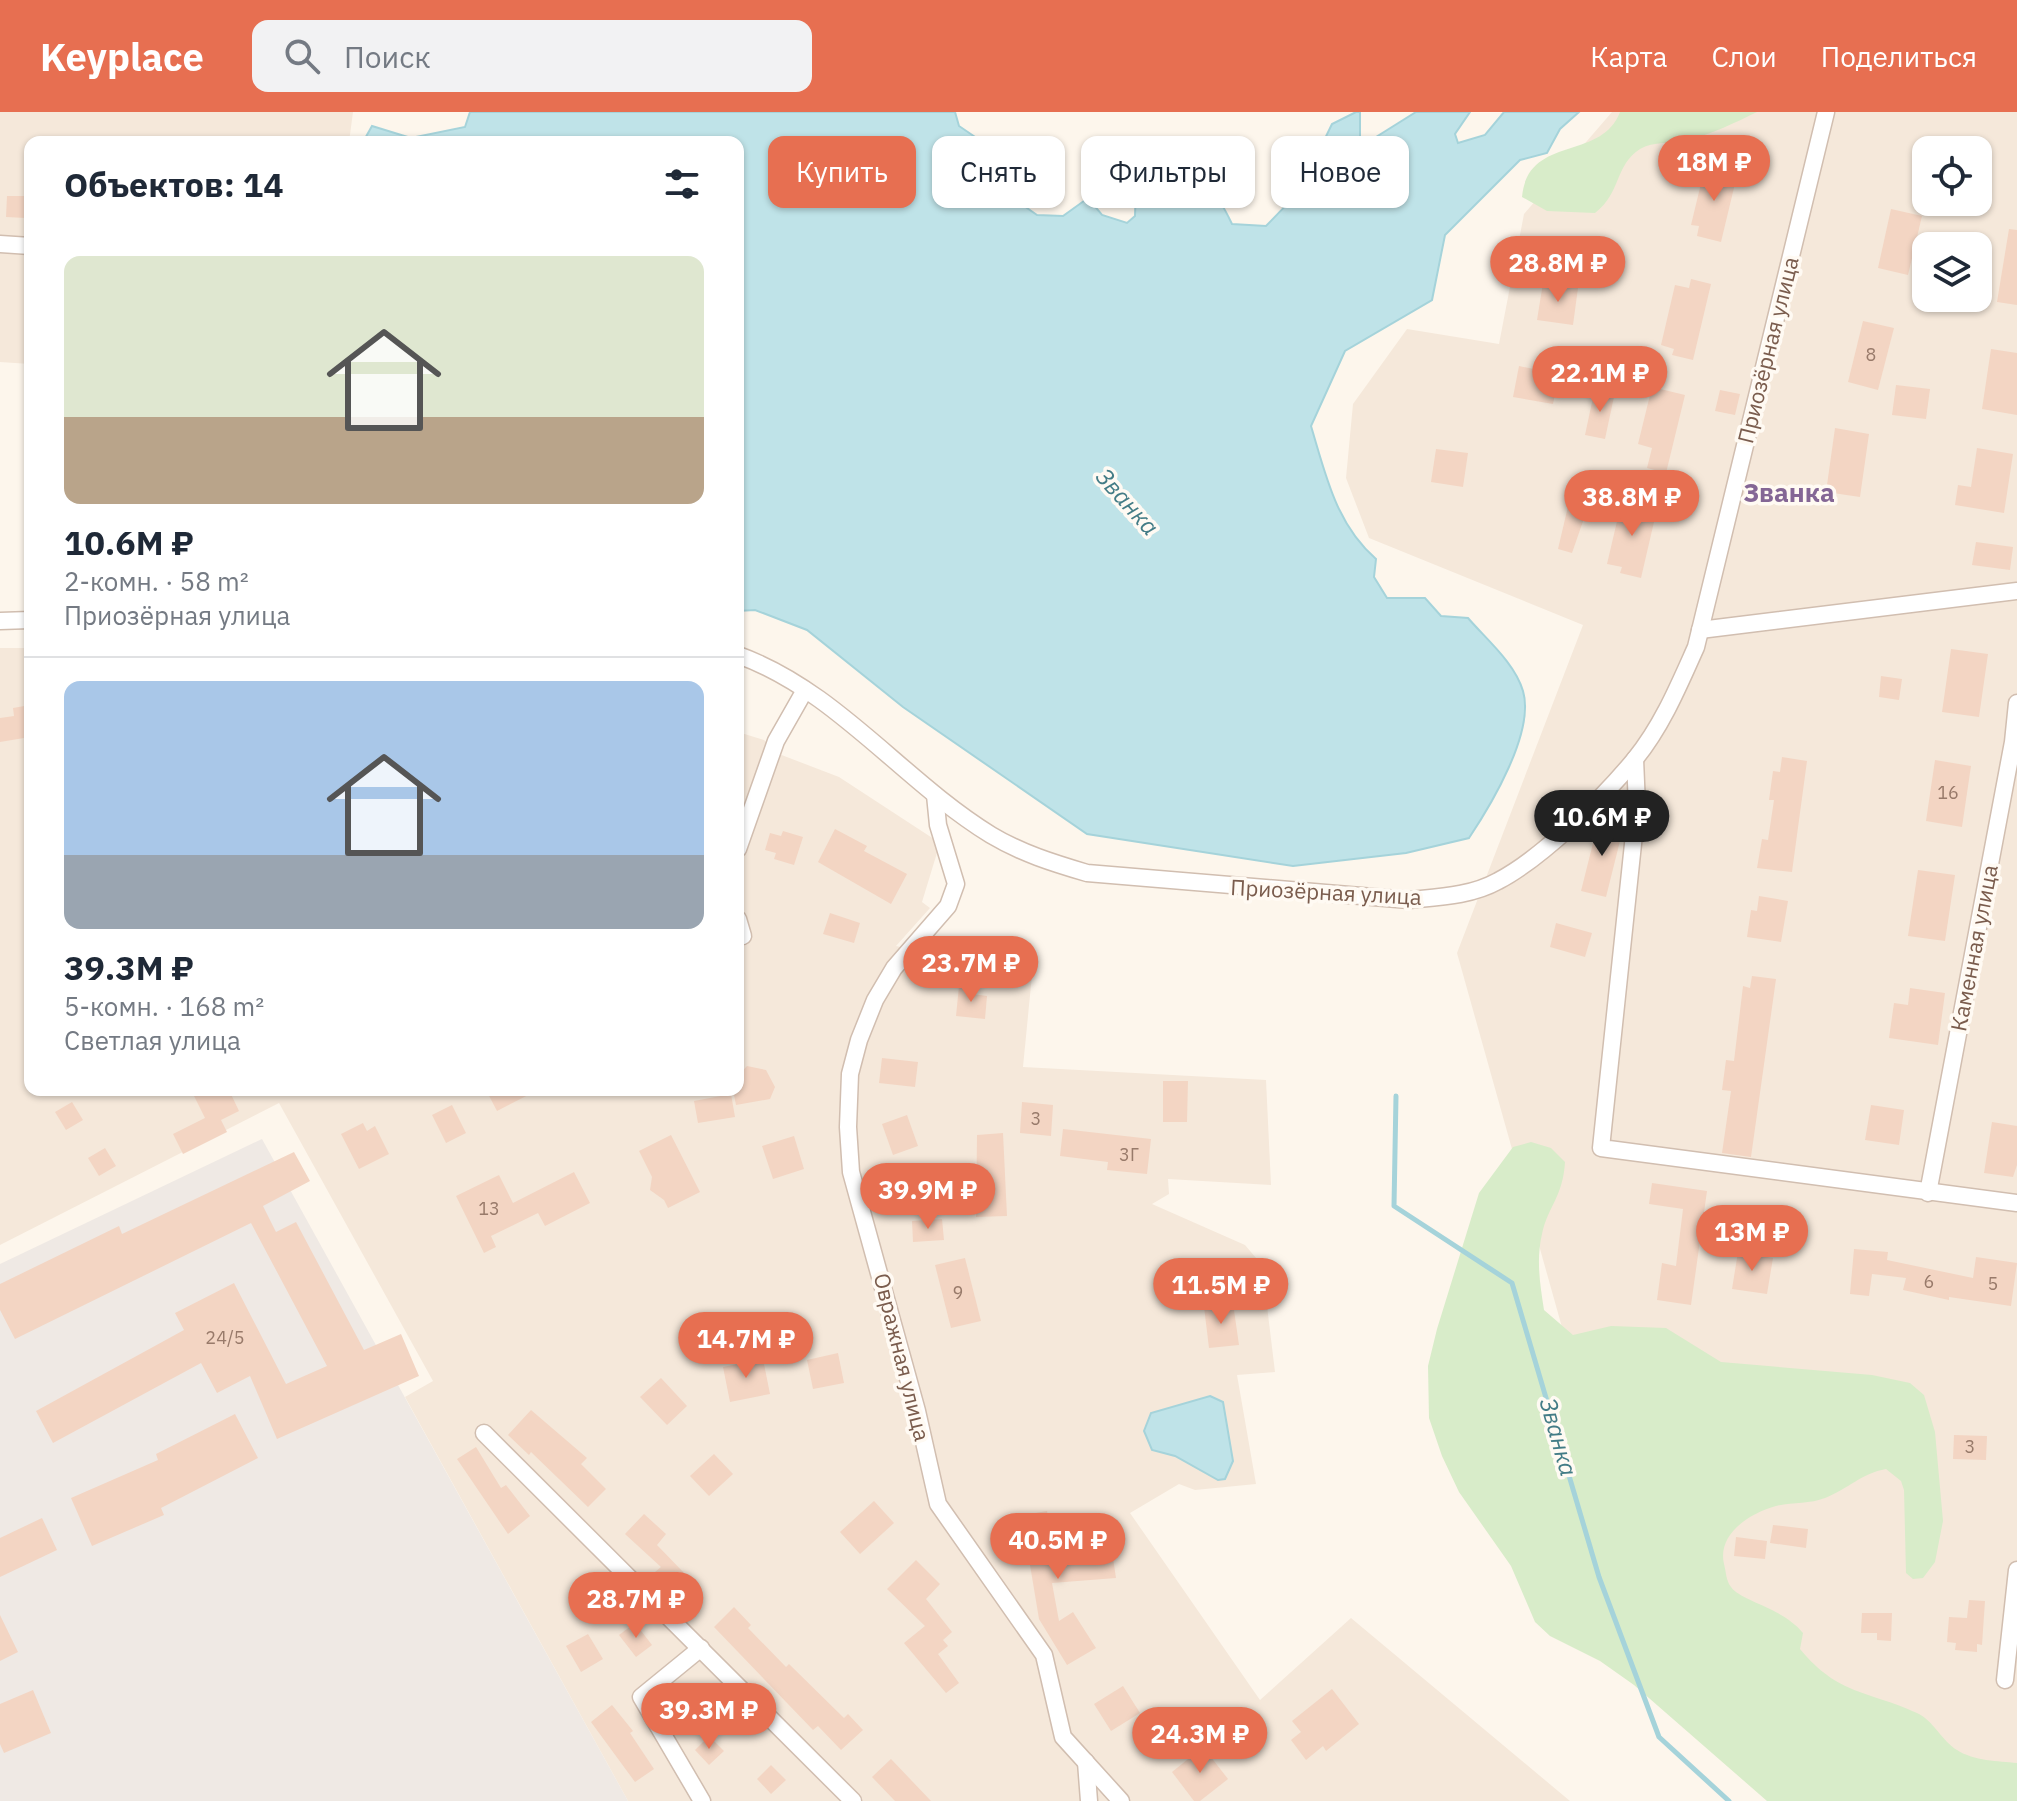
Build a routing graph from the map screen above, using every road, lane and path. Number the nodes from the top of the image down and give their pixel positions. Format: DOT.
graph roads {
  1 [pos="1826,112"];
  2 [pos="0,244"];
  3 [pos="24,246"];
  4 [pos="2017,591"];
  5 [pos="24,620"];
  6 [pos="0,621"];
  7 [pos="1700,630"];
  8 [pos="744,657"];
  9 [pos="805,690"];
  10 [pos="2017,703"];
  11 [pos="1635,759"];
  12 [pos="935,795"];
  13 [pos="744,832"];
  14 [pos="1928,1193"];
  15 [pos="2017,1203"];
  16 [pos="484,1433"];
  17 [pos="2017,1570"];
  18 [pos="701,1648"];
  19 [pos="2005,1680"];
  20 [pos="1086,1762"];
  21 [pos="702,1801"];
  22 [pos="853,1801"];
  23 [pos="1089,1801"];
  24 [pos="1121,1801"];
  1 -- 7 [label="street, Приозёрная улица"];
  2 -- 3 [label="street"];
  4 -- 7 [label="street"];
  5 -- 6 [label="street"];
  7 -- 11 [label="street, Приозёрная улица"];
  8 -- 9 [label="street, Приозёрная улица"];
  9 -- 12 [label="street, Приозёрная улица"];
  9 -- 13 [label="street"];
  10 -- 14 [label="street, Каменная улица"];
  11 -- 12 [label="street, Приозёрная улица"];
  11 -- 14 [label="street"];
  12 -- 20 [label="street, Овражная улица"];
  14 -- 15 [label="street"];
  16 -- 18 [label="street"];
  17 -- 19 [label="street"];
  18 -- 21 [label="street"];
  18 -- 22 [label="street"];
  20 -- 23 [label="street"];
  20 -- 24 [label="street, Овражная улица"];
}
